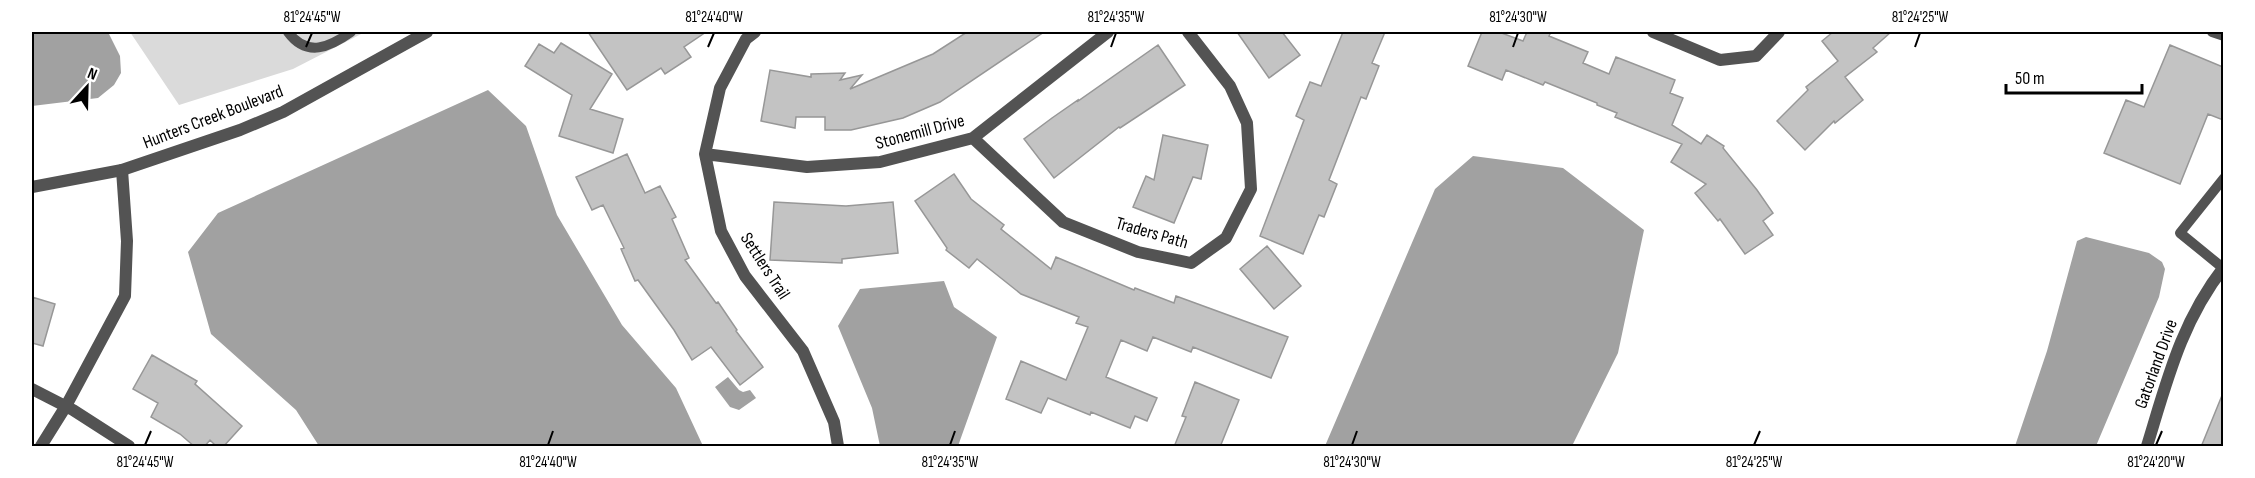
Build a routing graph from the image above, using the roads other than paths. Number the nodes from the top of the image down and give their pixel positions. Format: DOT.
graph roads {
  1 [pos="288,32"];
  2 [pos="351,32"];
  3 [pos="427,32"];
  4 [pos="754,32"];
  5 [pos="1108,32"];
  6 [pos="1188,32"];
  7 [pos="1653,32"];
  8 [pos="1779,32"];
  9 [pos="2212,32"];
  10 [pos="2223,36"];
  11 [pos="973,138"];
  12 [pos="705,154"];
  13 [pos="122,170"];
  14 [pos="2223,178"];
  15 [pos="32,187"];
  16 [pos="2223,267"];
  17 [pos="32,389"];
  18 [pos="66,406"];
  19 [pos="41,447"];
  20 [pos="129,447"];
  21 [pos="838,447"];
  22 [pos="2147,447"];
  1 -- 2 [label="lane"];
  3 -- 13 [label="street, Hunters Creek Boulevard"];
  4 -- 12 [label="street, Settlers Trail"];
  5 -- 11 [label="street, Stonemill Drive"];
  6 -- 11 [label="street, Traders Path"];
  7 -- 8 [label="street"];
  9 -- 10 [label="lane"];
  11 -- 12 [label="street, Stonemill Drive"];
  12 -- 21 [label="street, Settlers Trail"];
  13 -- 15 [label="street, Hunters Creek Boulevard"];
  13 -- 18 [label="street"];
  14 -- 16 [label="lane"];
  16 -- 22 [label="street, Gatorland Drive"];
  17 -- 18 [label="street"];
  18 -- 19 [label="street"];
  18 -- 20 [label="street"];
}
